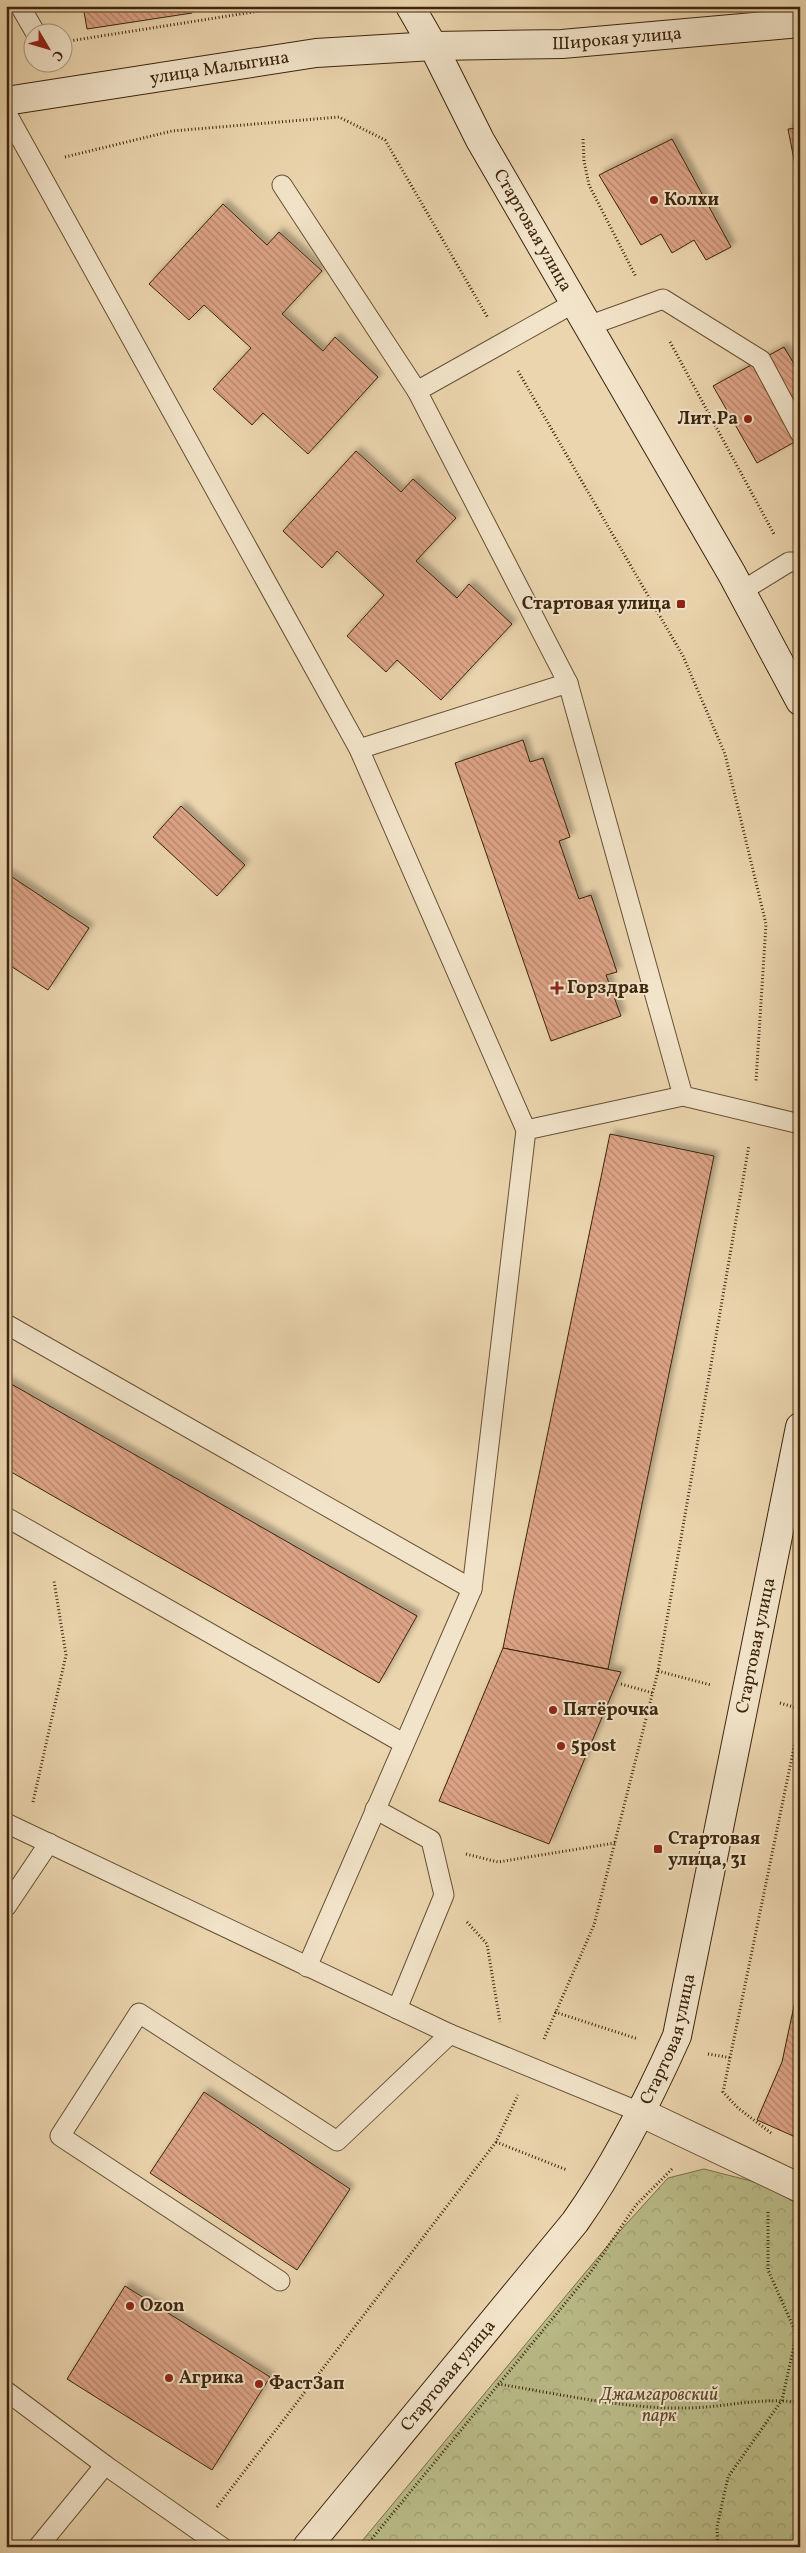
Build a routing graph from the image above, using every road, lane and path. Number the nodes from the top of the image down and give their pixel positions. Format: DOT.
graph roads {
  1 [pos="20,6"];
  2 [pos="272,6"];
  3 [pos="410,6"];
  4 [pos="29,22"];
  5 [pos="800,23"];
  6 [pos="72,40"];
  7 [pos="433,46"];
  8 [pos="6,101"];
  9 [pos="6,112"];
  10 [pos="583,139"];
  11 [pos="35,164"];
  12 [pos="282,185"];
  13 [pos="649,302"];
  14 [pos="574,303"];
  15 [pos="588,326"];
  16 [pos="502,343"];
  17 [pos="417,391"];
  18 [pos="800,433"];
  19 [pos="794,562"];
  20 [pos="742,591"];
  21 [pos="568,683"];
  22 [pos="800,701"];
  23 [pos="359,749"];
  24 [pos="683,1096"];
  25 [pos="754,1113"];
  26 [pos="800,1124"];
  27 [pos="526,1130"];
  28 [pos="6,1324"];
  29 [pos="800,1427"];
  30 [pos="6,1517"];
  31 [pos="48,1541"];
  32 [pos="472,1589"];
  33 [pos="621,1684"];
  34 [pos="653,1692"];
  35 [pos="800,1718"];
  36 [pos="404,1743"];
  37 [pos="375,1809"];
  38 [pos="6,1823"];
  39 [pos="26,1832"];
  40 [pos="431,1840"];
  41 [pos="48,1843"];
  42 [pos="615,1843"];
  43 [pos="444,1895"];
  44 [pos="6,1906"];
  45 [pos="307,1967"];
  46 [pos="397,2009"];
  47 [pos="450,2034"];
  48 [pos="506,2057"];
  49 [pos="532,2067"];
  50 [pos="642,2112"];
  51 [pos="777,2136"];
  52 [pos="680,2167"];
  53 [pos="800,2188"];
  54 [pos="768,2210"];
  55 [pos="280,2281"];
  56 [pos="796,2337"];
  57 [pos="800,2342"];
  58 [pos="498,2384"];
  59 [pos="6,2391"];
  60 [pos="782,2400"];
  61 [pos="800,2403"];
  62 [pos="105,2466"];
  63 [pos="198,2531"];
  64 [pos="38,2547"];
  65 [pos="222,2547"];
  66 [pos="306,2547"];
  67 [pos="365,2547"];
  68 [pos="718,2547"];
  1 -- 4 [label="lane"];
  2 -- 6 [label="path"];
  3 -- 7 [label="street, Стартовая улица"];
  5 -- 7 [label="street, Широкая улица"];
  7 -- 8 [label="street, улица Малыгина"];
  7 -- 14 [label="street, Стартовая улица"];
  9 -- 11 [label="lane"];
  10 -- 13 [label="path"];
  11 -- 16 [label="path"];
  11 -- 23 [label="lane"];
  12 -- 17 [label="lane"];
  13 -- 15 [label="lane"];
  13 -- 18 [label="lane"];
  13 -- 19 [label="path"];
  14 -- 15 [label="street, Стартовая улица"];
  14 -- 16 [label="lane"];
  15 -- 20 [label="street, Стартовая улица"];
  16 -- 17 [label="lane"];
  16 -- 25 [label="path"];
  17 -- 21 [label="lane"];
  19 -- 20 [label="lane"];
  20 -- 22 [label="street, Стартовая улица"];
  21 -- 23 [label="lane"];
  21 -- 24 [label="lane"];
  23 -- 27 [label="lane"];
  24 -- 25 [label="lane"];
  24 -- 27 [label="lane"];
  25 -- 26 [label="lane"];
  25 -- 34 [label="path"];
  27 -- 32 [label="lane"];
  28 -- 32 [label="lane"];
  29 -- 50 [label="street, Стартовая улица"];
  30 -- 31 [label="lane"];
  31 -- 36 [label="lane"];
  31 -- 39 [label="path"];
  32 -- 36 [label="lane"];
  33 -- 34 [label="path"];
  34 -- 42 [label="path"];
  35 -- 51 [label="path"];
  36 -- 37 [label="lane"];
  37 -- 40 [label="lane"];
  37 -- 45 [label="lane"];
  38 -- 39 [label="lane"];
  39 -- 41 [label="lane"];
  40 -- 42 [label="path"];
  40 -- 43 [label="lane"];
  41 -- 44 [label="lane"];
  41 -- 45 [label="lane"];
  42 -- 49 [label="path"];
  43 -- 46 [label="lane"];
  43 -- 48 [label="path"];
  45 -- 46 [label="lane"];
  46 -- 47 [label="lane"];
  47 -- 48 [label="lane"];
  47 -- 55 [label="lane"];
  48 -- 49 [label="lane"];
  49 -- 50 [label="lane"];
  49 -- 63 [label="path"];
  50 -- 53 [label="street"];
  50 -- 66 [label="street, Стартовая улица"];
  52 -- 58 [label="path"];
  54 -- 56 [label="path"];
  56 -- 57 [label="path"];
  56 -- 60 [label="path"];
  58 -- 60 [label="path"];
  58 -- 67 [label="path"];
  59 -- 62 [label="lane"];
  60 -- 61 [label="path"];
  60 -- 68 [label="path"];
  62 -- 63 [label="lane"];
  62 -- 64 [label="lane"];
  63 -- 65 [label="lane"];
}
